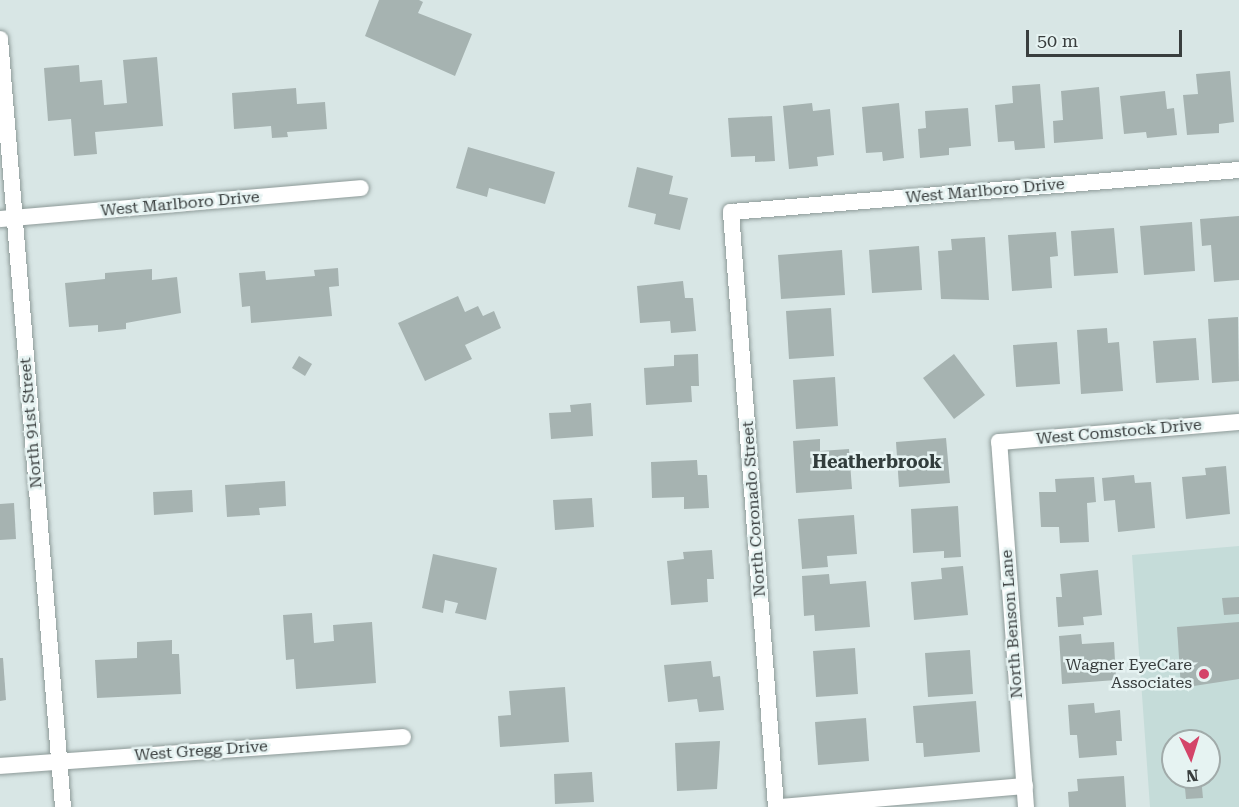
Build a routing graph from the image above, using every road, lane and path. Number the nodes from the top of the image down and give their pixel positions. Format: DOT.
graph roads {
  1 [pos="0,39"];
  2 [pos="1239,170"];
  3 [pos="361,188"];
  4 [pos="731,212"];
  5 [pos="7,218"];
  6 [pos="1239,422"];
  7 [pos="999,442"];
  8 [pos="403,737"];
  9 [pos="59,761"];
  10 [pos="0,766"];
  11 [pos="1024,786"];
  12 [pos="63,807"];
  13 [pos="778,807"];
  14 [pos="1026,807"];
  1 -- 5 [label="street, North 91st Street"];
  2 -- 4 [label="street, West Marlboro Drive"];
  3 -- 5 [label="street, West Marlboro Drive"];
  4 -- 13 [label="street, North Coronado Street"];
  5 -- 9 [label="street, North 91st Street"];
  6 -- 7 [label="street, West Comstock Drive"];
  7 -- 11 [label="street, North Benson Lane"];
  8 -- 9 [label="street, West Gregg Drive"];
  9 -- 10 [label="street, West Gregg Drive"];
  9 -- 12 [label="street, North 91st Street"];
  11 -- 13 [label="street"];
  11 -- 14 [label="street, North Benson Lane"];
}
